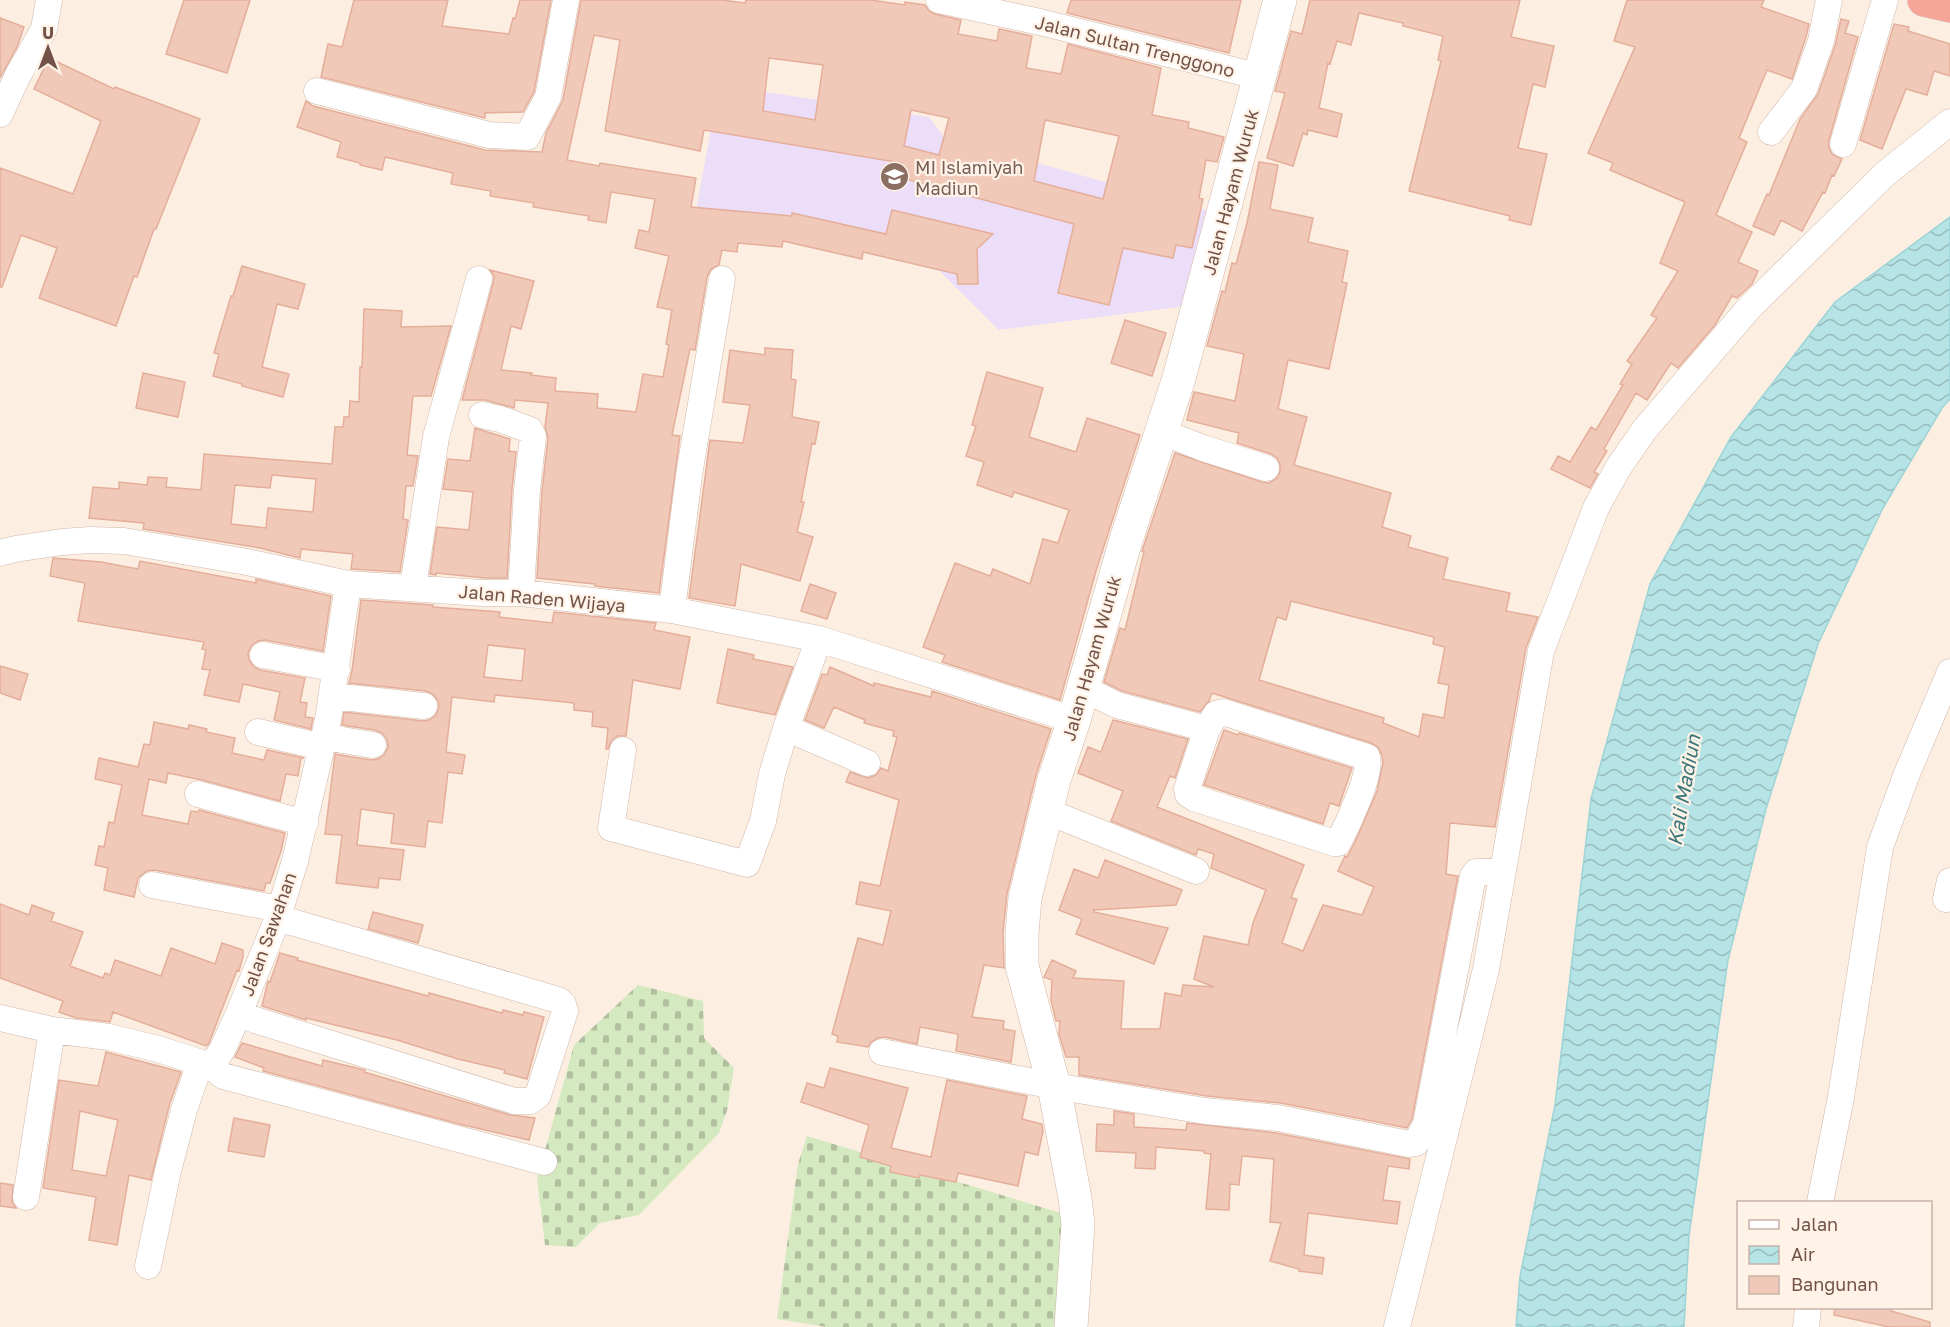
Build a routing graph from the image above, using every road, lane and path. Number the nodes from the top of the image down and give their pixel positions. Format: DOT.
graph roads {
  1 [pos="49,0"];
  2 [pos="566,0"];
  3 [pos="939,0"];
  4 [pos="1280,0"];
  5 [pos="1829,0"];
  6 [pos="1885,0"];
  7 [pos="1924,0"];
  8 [pos="1950,6"];
  9 [pos="1261,77"];
  10 [pos="317,91"];
  11 [pos="3,102"];
  12 [pos="1950,122"];
  13 [pos="1771,132"];
  14 [pos="1843,144"];
  15 [pos="479,279"];
  16 [pos="722,279"];
  17 [pos="482,415"];
  18 [pos="1162,432"];
  19 [pos="1266,468"];
  20 [pos="0,553"];
  21 [pos="348,584"];
  22 [pos="413,587"];
  23 [pos="521,593"];
  24 [pos="672,610"];
  25 [pos="819,639"];
  26 [pos="263,655"];
  27 [pos="337,669"];
  28 [pos="1950,672"];
  29 [pos="1082,688"];
  30 [pos="332,696"];
  31 [pos="424,706"];
  32 [pos="1074,720"];
  33 [pos="786,729"];
  34 [pos="1207,729"];
  35 [pos="258,732"];
  36 [pos="323,742"];
  37 [pos="373,745"];
  38 [pos="623,750"];
  39 [pos="867,763"];
  40 [pos="198,794"];
  41 [pos="1046,811"];
  42 [pos="305,823"];
  43 [pos="1196,871"];
  44 [pos="1503,871"];
  45 [pos="152,885"];
  46 [pos="278,915"];
  47 [pos="239,1014"];
  48 [pos="0,1018"];
  49 [pos="52,1030"];
  50 [pos="882,1052"];
  51 [pos="206,1064"];
  52 [pos="1054,1086"];
  53 [pos="544,1162"];
  54 [pos="26,1197"];
  55 [pos="1820,1201"];
  56 [pos="148,1266"];
  57 [pos="1808,1309"];
  58 [pos="1071,1327"];
  59 [pos="1397,1327"];
  60 [pos="1806,1327"];
  1 -- 11 [label="street"];
  2 -- 10 [label="street"];
  3 -- 9 [label="street, Jalan Sultan Trenggono"];
  4 -- 9 [label="main road, Jalan Hayam Wuruk"];
  5 -- 13 [label="street"];
  6 -- 14 [label="street"];
  7 -- 8 [label="highway"];
  9 -- 18 [label="main road, Jalan Hayam Wuruk"];
  12 -- 44 [label="street"];
  15 -- 22 [label="street"];
  16 -- 24 [label="street"];
  17 -- 23 [label="street"];
  18 -- 19 [label="street"];
  18 -- 29 [label="main road, Jalan Hayam Wuruk"];
  20 -- 21 [label="street, Jalan Raden Wijaya"];
  21 -- 22 [label="street, Jalan Raden Wijaya"];
  21 -- 27 [label="street, Jalan Sawahan"];
  22 -- 23 [label="street, Jalan Raden Wijaya"];
  23 -- 24 [label="street, Jalan Raden Wijaya"];
  24 -- 25 [label="street, Jalan Raden Wijaya"];
  25 -- 32 [label="street, Jalan Raden Wijaya"];
  25 -- 33 [label="street"];
  26 -- 27 [label="street"];
  27 -- 30 [label="street, Jalan Sawahan"];
  28 -- 55 [label="street"];
  29 -- 32 [label="main road, Jalan Hayam Wuruk"];
  29 -- 34 [label="street"];
  30 -- 31 [label="street"];
  30 -- 36 [label="street, Jalan Sawahan"];
  32 -- 41 [label="main road, Jalan Hayam Wuruk"];
  33 -- 38 [label="street"];
  33 -- 39 [label="street"];
  34 -- 34 [label="street"];
  35 -- 36 [label="street"];
  36 -- 37 [label="street"];
  36 -- 42 [label="street, Jalan Sawahan"];
  40 -- 42 [label="street"];
  41 -- 43 [label="street"];
  41 -- 52 [label="main road, Jalan Hayam Wuruk"];
  42 -- 46 [label="street, Jalan Sawahan"];
  44 -- 52 [label="street"];
  44 -- 59 [label="street"];
  45 -- 46 [label="street"];
  46 -- 47 [label="street, Jalan Sawahan"];
  46 -- 47 [label="street"];
  47 -- 51 [label="street, Jalan Sawahan"];
  48 -- 49 [label="street"];
  49 -- 51 [label="street"];
  49 -- 54 [label="street"];
  50 -- 52 [label="street"];
  51 -- 53 [label="street"];
  51 -- 56 [label="street, Jalan Sawahan"];
  52 -- 58 [label="main road, Jalan Hayam Wuruk"];
  57 -- 60 [label="street"];
}
